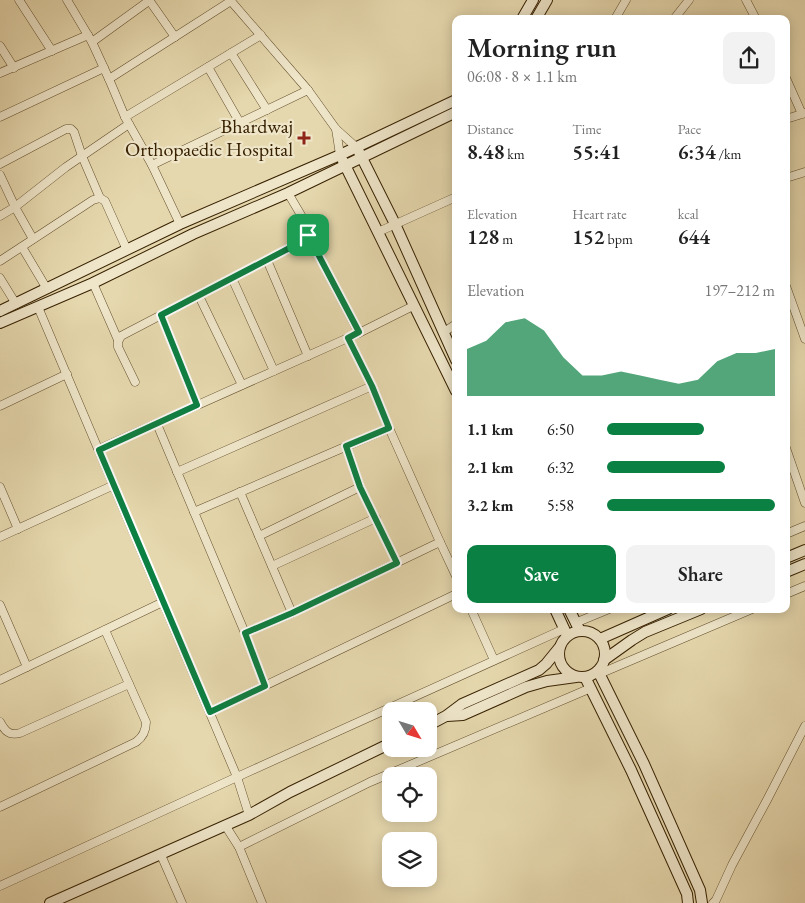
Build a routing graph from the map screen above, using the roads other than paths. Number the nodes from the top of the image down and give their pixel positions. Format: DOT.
graph roads {
  1 [pos="19,0"];
  2 [pos="67,0"];
  3 [pos="149,0"];
  4 [pos="533,0"];
  5 [pos="548,0"];
  6 [pos="626,0"];
  7 [pos="689,0"];
  8 [pos="746,0"];
  9 [pos="231,1"];
  10 [pos="524,15"];
  11 [pos="539,15"];
  12 [pos="620,15"];
  13 [pos="677,15"];
  14 [pos="754,15"];
  15 [pos="261,35"];
  16 [pos="175,37"];
  17 [pos="90,39"];
  18 [pos="0,46"];
  19 [pos="52,51"];
  20 [pos="231,53"];
  21 [pos="208,67"];
  22 [pos="14,68"];
  23 [pos="104,68"];
  24 [pos="0,73"];
  25 [pos="109,79"];
  26 [pos="790,86"];
  27 [pos="308,90"];
  28 [pos="452,102"];
  29 [pos="267,110"];
  30 [pos="452,114"];
  31 [pos="803,114"];
  32 [pos="0,117"];
  33 [pos="790,118"];
  34 [pos="127,120"];
  35 [pos="240,123"];
  36 [pos="336,129"];
  37 [pos="356,147"];
  38 [pos="340,155"];
  39 [pos="82,156"];
  40 [pos="362,158"];
  41 [pos="0,164"];
  42 [pos="152,165"];
  43 [pos="345,165"];
  44 [pos="805,172"];
  45 [pos="0,175"];
  46 [pos="790,177"];
  47 [pos="288,193"];
  48 [pos="100,198"];
  49 [pos="452,198"];
  50 [pos="16,207"];
  51 [pos="0,216"];
  52 [pos="180,224"];
  53 [pos="395,224"];
  54 [pos="378,232"];
  55 [pos="308,235"];
  56 [pos="33,239"];
  57 [pos="22,247"];
  58 [pos="126,250"];
  59 [pos="267,260"];
  60 [pos="0,261"];
  61 [pos="0,278"];
  62 [pos="232,278"];
  63 [pos="92,283"];
  64 [pos="47,289"];
  65 [pos="198,296"];
  66 [pos="790,297"];
  67 [pos="16,304"];
  68 [pos="414,306"];
  69 [pos="38,307"];
  70 [pos="0,311"];
  71 [pos="161,315"];
  72 [pos="0,323"];
  73 [pos="452,327"];
  74 [pos="359,332"];
  75 [pos="444,332"];
  76 [pos="348,338"];
  77 [pos="805,338"];
  78 [pos="118,340"];
  79 [pos="452,351"];
  80 [pos="308,356"];
  81 [pos="274,371"];
  82 [pos="67,374"];
  83 [pos="135,382"];
  84 [pos="452,383"];
  85 [pos="242,385"];
  86 [pos="372,386"];
  87 [pos="197,405"];
  88 [pos="0,406"];
  89 [pos="156,424"];
  90 [pos="389,428"];
  91 [pos="346,446"];
  92 [pos="99,450"];
  93 [pos="790,460"];
  94 [pos="177,472"];
  95 [pos="114,486"];
  96 [pos="0,487"];
  97 [pos="360,487"];
  98 [pos="240,492"];
  99 [pos="805,503"];
  100 [pos="194,512"];
  101 [pos="376,518"];
  102 [pos="805,526"];
  103 [pos="18,529"];
  104 [pos="790,532"];
  105 [pos="259,536"];
  106 [pos="0,537"];
  107 [pos="440,542"];
  108 [pos="805,550"];
  109 [pos="790,556"];
  110 [pos="397,563"];
  111 [pos="805,564"];
  112 [pos="272,566"];
  113 [pos="452,568"];
  114 [pos="790,570"];
  115 [pos="805,586"];
  116 [pos="790,592"];
  117 [pos="452,596"];
  118 [pos="163,602"];
  119 [pos="0,605"];
  120 [pos="292,613"];
  121 [pos="473,613"];
  122 [pos="557,613"];
  123 [pos="571,613"];
  124 [pos="602,613"];
  125 [pos="659,613"];
  126 [pos="691,613"];
  127 [pos="742,613"];
  128 [pos="578,627"];
  129 [pos="105,630"];
  130 [pos="566,632"];
  131 [pos="245,633"];
  132 [pos="600,639"];
  133 [pos="559,648"];
  134 [pos="494,660"];
  135 [pos="604,660"];
  136 [pos="27,667"];
  137 [pos="598,672"];
  138 [pos="582,677"];
  139 [pos="0,680"];
  140 [pos="129,684"];
  141 [pos="265,686"];
  142 [pos="591,688"];
  143 [pos="210,712"];
  144 [pos="446,716"];
  145 [pos="438,720"];
  146 [pos="0,722"];
  147 [pos="805,726"];
  148 [pos="382,747"];
  149 [pos="237,776"];
  150 [pos="0,807"];
  151 [pos="248,815"];
  152 [pos="225,825"];
  153 [pos="239,847"];
  154 [pos="161,855"];
  155 [pos="0,886"];
  156 [pos="50,903"];
  157 [pos="182,903"];
  158 [pos="262,903"];
  159 [pos="688,903"];
  160 [pos="702,903"];
  161 [pos="713,903"];
  1 -- 19 [label="street"];
  2 -- 17 [label="street"];
  3 -- 16 [label="street"];
  3 -- 17 [label="street"];
  4 -- 10 [label="main road"];
  5 -- 11 [label="main road"];
  6 -- 12 [label="street"];
  7 -- 13 [label="street"];
  8 -- 14 [label="street"];
  9 -- 15 [label="street"];
  9 -- 16 [label="street"];
  15 -- 20 [label="street"];
  15 -- 27 [label="street"];
  16 -- 25 [label="street"];
  17 -- 19 [label="street"];
  17 -- 23 [label="street"];
  18 -- 22 [label="street"];
  19 -- 22 [label="street"];
  20 -- 21 [label="street"];
  20 -- 29 [label="street"];
  21 -- 34 [label="street"];
  21 -- 35 [label="street"];
  22 -- 24 [label="street"];
  23 -- 25 [label="street"];
  23 -- 32 [label="street"];
  25 -- 34 [label="street"];
  26 -- 31 [label="street"];
  27 -- 29 [label="street"];
  27 -- 36 [label="street"];
  28 -- 37 [label="main road"];
  29 -- 35 [label="street"];
  30 -- 40 [label="main road"];
  31 -- 33 [label="street"];
  34 -- 39 [label="street"];
  34 -- 42 [label="street"];
  35 -- 42 [label="street"];
  36 -- 37 [label="street"];
  36 -- 38 [label="street"];
  37 -- 38 [label="main road"];
  37 -- 40 [label="main road"];
  38 -- 43 [label="main road"];
  38 -- 52 [label="main road"];
  39 -- 41 [label="street"];
  39 -- 48 [label="street"];
  39 -- 50 [label="street"];
  40 -- 43 [label="main road"];
  40 -- 53 [label="main road"];
  42 -- 52 [label="street"];
  43 -- 47 [label="main road"];
  43 -- 54 [label="main road"];
  44 -- 46 [label="street"];
  45 -- 50 [label="street"];
  47 -- 55 [label="street"];
  47 -- 63 [label="main road"];
  48 -- 56 [label="street"];
  48 -- 58 [label="street"];
  49 -- 53 [label="street"];
  50 -- 51 [label="street"];
  50 -- 56 [label="street"];
  52 -- 58 [label="main road"];
  53 -- 54 [label="street"];
  53 -- 75 [label="main road"];
  54 -- 68 [label="main road"];
  55 -- 59 [label="street"];
  55 -- 74 [label="street"];
  56 -- 57 [label="street"];
  57 -- 60 [label="street"];
  57 -- 64 [label="street"];
  58 -- 64 [label="main road"];
  59 -- 62 [label="street"];
  59 -- 80 [label="street"];
  61 -- 67 [label="street"];
  62 -- 65 [label="street"];
  62 -- 81 [label="street"];
  63 -- 69 [label="main road"];
  63 -- 78 [label="street"];
  64 -- 67 [label="main road"];
  65 -- 71 [label="street"];
  65 -- 85 [label="street"];
  66 -- 77 [label="street"];
  67 -- 70 [label="main road"];
  68 -- 74 [label="street"];
  68 -- 84 [label="main road"];
  69 -- 72 [label="main road"];
  69 -- 82 [label="street"];
  71 -- 78 [label="street"];
  71 -- 87 [label="street"];
  73 -- 75 [label="street"];
  74 -- 76 [label="street"];
  75 -- 79 [label="main road"];
  76 -- 80 [label="street"];
  76 -- 86 [label="street"];
  78 -- 83 [label="street"];
  80 -- 81 [label="street"];
  81 -- 85 [label="street"];
  82 -- 88 [label="street"];
  82 -- 92 [label="street"];
  85 -- 87 [label="street"];
  86 -- 90 [label="street"];
  86 -- 94 [label="street"];
  87 -- 89 [label="street"];
  89 -- 92 [label="street"];
  89 -- 94 [label="street"];
  90 -- 91 [label="street"];
  90 -- 107 [label="street"];
  91 -- 97 [label="street"];
  91 -- 98 [label="street"];
  92 -- 95 [label="street"];
  93 -- 99 [label="street"];
  94 -- 100 [label="street"];
  95 -- 103 [label="street"];
  95 -- 118 [label="street"];
  96 -- 103 [label="street"];
  97 -- 101 [label="street"];
  97 -- 105 [label="street"];
  98 -- 100 [label="street"];
  98 -- 105 [label="street"];
  100 -- 131 [label="street"];
  101 -- 110 [label="street"];
  101 -- 112 [label="street"];
  102 -- 104 [label="street"];
  103 -- 106 [label="street"];
  105 -- 112 [label="street"];
  107 -- 110 [label="street"];
  107 -- 113 [label="street"];
  108 -- 109 [label="main road"];
  110 -- 120 [label="street"];
  111 -- 114 [label="main road"];
  112 -- 120 [label="street"];
  115 -- 116 [label="street"];
  117 -- 141 [label="street"];
  118 -- 129 [label="street"];
  118 -- 143 [label="street"];
  119 -- 136 [label="street"];
  120 -- 131 [label="street"];
  121 -- 134 [label="street"];
  122 -- 130 [label="main road"];
  123 -- 128 [label="main road"];
  124 -- 128 [label="street"];
  125 -- 132 [label="main road"];
  126 -- 135 [label="main road"];
  127 -- 137 [label="street"];
  128 -- 130 [label="main road"];
  128 -- 132 [label="main road"];
  129 -- 136 [label="street"];
  129 -- 140 [label="street"];
  130 -- 133 [label="main road"];
  130 -- 134 [label="street"];
  131 -- 141 [label="street"];
  132 -- 135 [label="main road"];
  133 -- 138 [label="main road"];
  133 -- 144 [label="main road"];
  134 -- 149 [label="street"];
  135 -- 137 [label="main road"];
  136 -- 139 [label="street"];
  137 -- 138 [label="main road"];
  137 -- 160 [label="main road"];
  138 -- 142 [label="main road"];
  138 -- 144 [label="main road"];
  140 -- 146 [label="street"];
  140 -- 150 [label="street"];
  141 -- 143 [label="street"];
  142 -- 153 [label="street"];
  142 -- 159 [label="main road"];
  143 -- 149 [label="street"];
  144 -- 145 [label="main road"];
  147 -- 161 [label="street"];
  148 -- 151 [label="main road"];
  149 -- 151 [label="street"];
  149 -- 155 [label="street"];
  151 -- 152 [label="main road"];
  152 -- 153 [label="street"];
  152 -- 154 [label="main road"];
  153 -- 158 [label="street"];
  154 -- 156 [label="main road"];
  154 -- 157 [label="street"];
}
